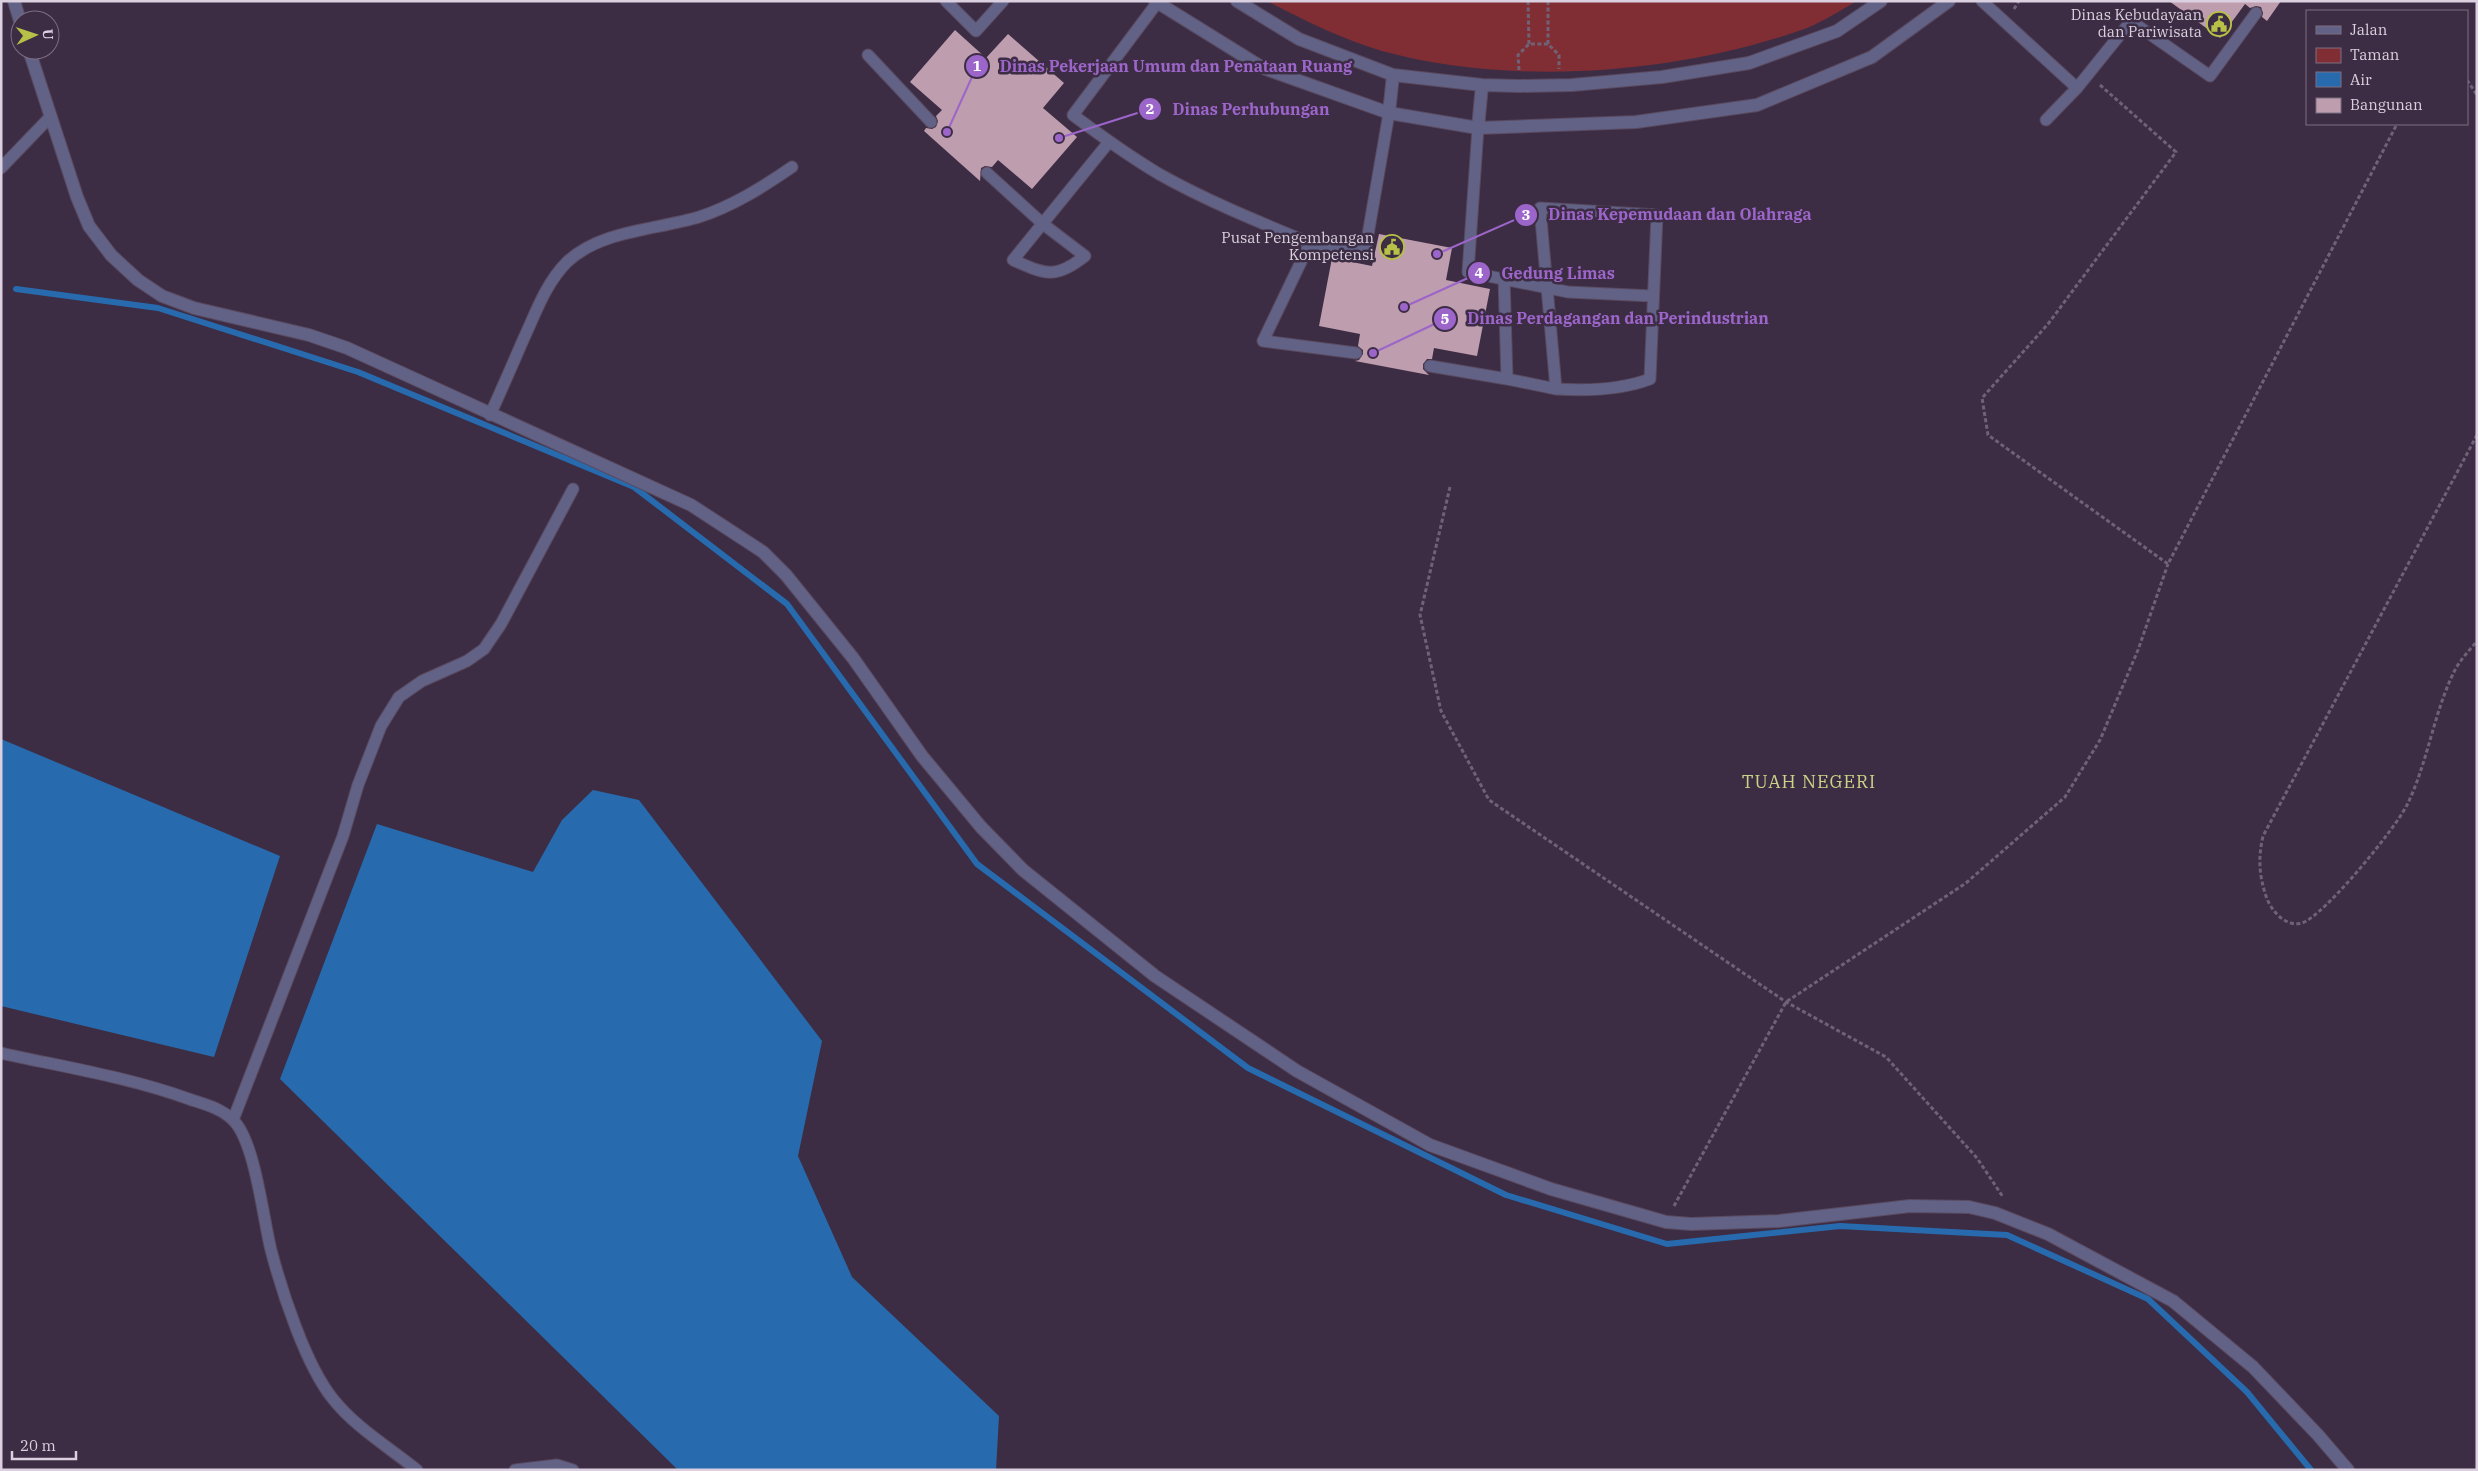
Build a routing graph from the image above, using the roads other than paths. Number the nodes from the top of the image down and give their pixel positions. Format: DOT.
graph roads {
  1 [pos="946,1"];
  2 [pos="1003,1"];
  3 [pos="1236,1"];
  4 [pos="1881,1"];
  5 [pos="1949,1"];
  6 [pos="1982,1"];
  7 [pos="1157,2"];
  8 [pos="2256,12"];
  9 [pos="868,55"];
  10 [pos="32,60"];
  11 [pos="1393,75"];
  12 [pos="1482,85"];
  13 [pos="2077,88"];
  14 [pos="1389,112"];
  15 [pos="51,116"];
  16 [pos="2046,120"];
  17 [pos="931,122"];
  18 [pos="1478,128"];
  19 [pos="1109,142"];
  20 [pos="792,167"];
  21 [pos="1,168"];
  22 [pos="987,173"];
  23 [pos="1043,224"];
  24 [pos="1310,243"];
  25 [pos="1504,278"];
  26 [pos="1546,287"];
  27 [pos="1652,296"];
  28 [pos="1356,353"];
  29 [pos="1430,366"];
  30 [pos="1506,378"];
  31 [pos="1556,389"];
  32 [pos="490,414"];
  33 [pos="573,489"];
  34 [pos="1,1053"];
  35 [pos="233,1120"];
  36 [pos="417,1470"];
  37 [pos="515,1470"];
  38 [pos="573,1470"];
  39 [pos="2348,1470"];
  1 -- 2 [label="lane"];
  3 -- 11 [label="street"];
  4 -- 12 [label="street"];
  5 -- 18 [label="street"];
  6 -- 13 [label="lane"];
  7 -- 14 [label="street"];
  7 -- 19 [label="lane"];
  8 -- 13 [label="lane"];
  9 -- 17 [label="lane"];
  10 -- 15 [label="street"];
  11 -- 12 [label="street"];
  11 -- 14 [label="street"];
  12 -- 18 [label="street"];
  13 -- 16 [label="lane"];
  14 -- 18 [label="street"];
  14 -- 24 [label="lane"];
  15 -- 21 [label="lane"];
  15 -- 32 [label="street"];
  18 -- 25 [label="lane"];
  19 -- 23 [label="lane"];
  19 -- 24 [label="lane"];
  20 -- 32 [label="lane"];
  22 -- 23 [label="lane"];
  23 -- 23 [label="lane"];
  24 -- 28 [label="lane"];
  25 -- 26 [label="lane"];
  25 -- 30 [label="lane"];
  26 -- 27 [label="lane"];
  26 -- 27 [label="lane"];
  26 -- 31 [label="lane"];
  27 -- 31 [label="lane"];
  29 -- 30 [label="lane"];
  30 -- 31 [label="lane"];
  32 -- 39 [label="street"];
  33 -- 35 [label="lane"];
  34 -- 35 [label="lane"];
  35 -- 36 [label="lane"];
  37 -- 38 [label="lane"];
}
